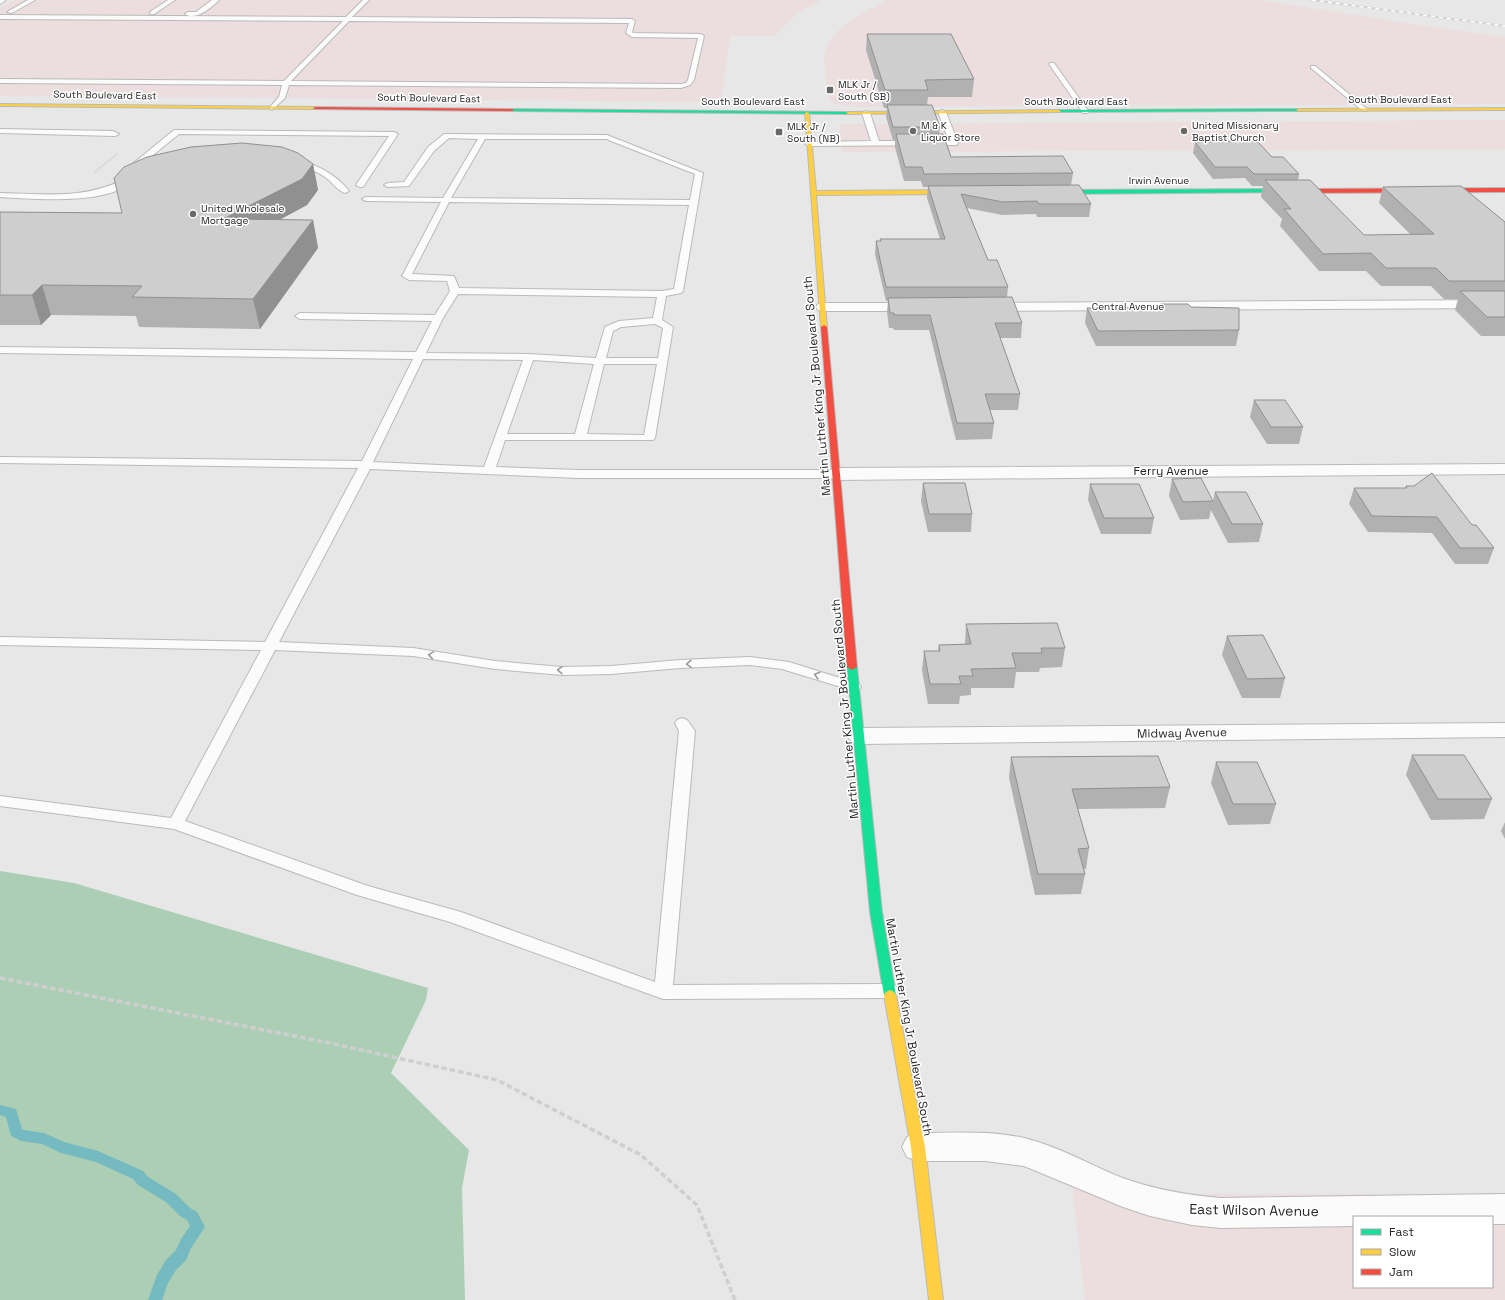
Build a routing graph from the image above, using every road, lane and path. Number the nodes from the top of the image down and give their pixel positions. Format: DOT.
graph roads {
  1 [pos="32,0"];
  2 [pos="172,0"];
  3 [pos="216,0"];
  4 [pos="366,0"];
  5 [pos="0,12"];
  6 [pos="10,12"];
  7 [pos="43,13"];
  8 [pos="152,13"];
  9 [pos="0,17"];
  10 [pos="349,19"];
  11 [pos="1052,64"];
  12 [pos="1313,67"];
  13 [pos="0,80"];
  14 [pos="286,83"];
  15 [pos="0,105"];
  16 [pos="272,108"];
  17 [pos="1505,109"];
  18 [pos="1365,110"];
  19 [pos="942,112"];
  20 [pos="1085,112"];
  21 [pos="807,113"];
  22 [pos="866,113"];
  23 [pos="0,132"];
  24 [pos="115,134"];
  25 [pos="486,137"];
  26 [pos="809,144"];
  27 [pos="876,144"];
  28 [pos="289,163"];
  29 [pos="1505,190"];
  30 [pos="345,191"];
  31 [pos="964,192"];
  32 [pos="1043,192"];
  33 [pos="813,193"];
  34 [pos="0,196"];
  35 [pos="358,199"];
  36 [pos="446,200"];
  37 [pos="694,203"];
  38 [pos="454,291"];
  39 [pos="662,294"];
  40 [pos="1505,304"];
  41 [pos="823,307"];
  42 [pos="933,307"];
  43 [pos="973,307"];
  44 [pos="300,316"];
  45 [pos="438,318"];
  46 [pos="657,321"];
  47 [pos="0,350"];
  48 [pos="420,356"];
  49 [pos="529,357"];
  50 [pos="600,360"];
  51 [pos="662,361"];
  52 [pos="500,437"];
  53 [pos="580,438"];
  54 [pos="0,460"];
  55 [pos="366,465"];
  56 [pos="489,469"];
  57 [pos="1505,469"];
  58 [pos="837,474"];
  59 [pos="0,641"];
  60 [pos="270,646"];
  61 [pos="854,687"];
  62 [pos="682,723"];
  63 [pos="1505,730"];
  64 [pos="859,736"];
  65 [pos="0,801"];
  66 [pos="176,824"];
  67 [pos="0,978"];
  68 [pos="889,991"];
  69 [pos="663,992"];
  70 [pos="918,1147"];
  71 [pos="1505,1209"];
  72 [pos="735,1300"];
  73 [pos="936,1300"];
  1 -- 6 [label="lane"];
  2 -- 8 [label="lane"];
  3 -- 8 [label="lane"];
  4 -- 10 [label="lane"];
  5 -- 6 [label="lane"];
  6 -- 9 [label="lane"];
  7 -- 8 [label="lane"];
  9 -- 10 [label="lane"];
  10 -- 14 [label="lane"];
  10 -- 14 [label="lane"];
  11 -- 20 [label="lane"];
  12 -- 18 [label="lane"];
  13 -- 14 [label="lane"];
  14 -- 16 [label="lane"];
  15 -- 16 [label="street, South Boulevard East"];
  16 -- 21 [label="street, South Boulevard East"];
  17 -- 18 [label="street, South Boulevard East"];
  18 -- 20 [label="street, South Boulevard East"];
  19 -- 20 [label="street, South Boulevard East"];
  19 -- 22 [label="street, South Boulevard East"];
  19 -- 27 [label="lane"];
  21 -- 22 [label="street, South Boulevard East"];
  21 -- 26 [label="street, Martin Luther King Jr Boulevard South"];
  22 -- 27 [label="lane"];
  23 -- 24 [label="lane"];
  25 -- 35 [label="lane"];
  25 -- 36 [label="lane"];
  25 -- 37 [label="lane"];
  26 -- 27 [label="lane"];
  26 -- 33 [label="street, Martin Luther King Jr Boulevard South"];
  28 -- 30 [label="lane"];
  29 -- 32 [label="street, Irwin Avenue"];
  30 -- 34 [label="lane"];
  30 -- 35 [label="lane"];
  31 -- 33 [label="street"];
  33 -- 41 [label="street, Martin Luther King Jr Boulevard South"];
  35 -- 36 [label="lane"];
  36 -- 37 [label="lane"];
  36 -- 38 [label="lane"];
  37 -- 39 [label="lane"];
  38 -- 39 [label="lane"];
  38 -- 45 [label="lane"];
  39 -- 46 [label="lane"];
  40 -- 43 [label="street, Central Avenue"];
  41 -- 42 [label="street"];
  41 -- 58 [label="street, Martin Luther King Jr Boulevard South"];
  44 -- 45 [label="lane"];
  45 -- 48 [label="lane"];
  46 -- 50 [label="lane"];
  46 -- 51 [label="lane"];
  47 -- 48 [label="lane"];
  48 -- 49 [label="lane"];
  48 -- 55 [label="lane"];
  49 -- 50 [label="lane"];
  49 -- 52 [label="lane"];
  50 -- 51 [label="lane"];
  50 -- 53 [label="lane"];
  51 -- 53 [label="lane"];
  52 -- 53 [label="lane"];
  52 -- 56 [label="lane"];
  54 -- 55 [label="lane"];
  55 -- 56 [label="lane"];
  55 -- 60 [label="lane"];
  56 -- 58 [label="lane"];
  57 -- 58 [label="street, Ferry Avenue"];
  58 -- 61 [label="street, Martin Luther King Jr Boulevard South"];
  59 -- 60 [label="lane"];
  61 -- 60 [label="lane, one-way"];
  60 -- 66 [label="lane"];
  61 -- 64 [label="street, Martin Luther King Jr Boulevard South"];
  62 -- 69 [label="lane"];
  63 -- 64 [label="street, Midway Avenue"];
  64 -- 68 [label="street, Martin Luther King Jr Boulevard South"];
  65 -- 66 [label="lane"];
  66 -- 69 [label="lane"];
  67 -- 72 [label="path"];
  68 -- 69 [label="lane"];
  68 -- 70 [label="street, Martin Luther King Jr Boulevard South"];
  70 -- 71 [label="street, East Wilson Avenue"];
  70 -- 73 [label="street, Martin Luther King Jr Boulevard South"];
}
